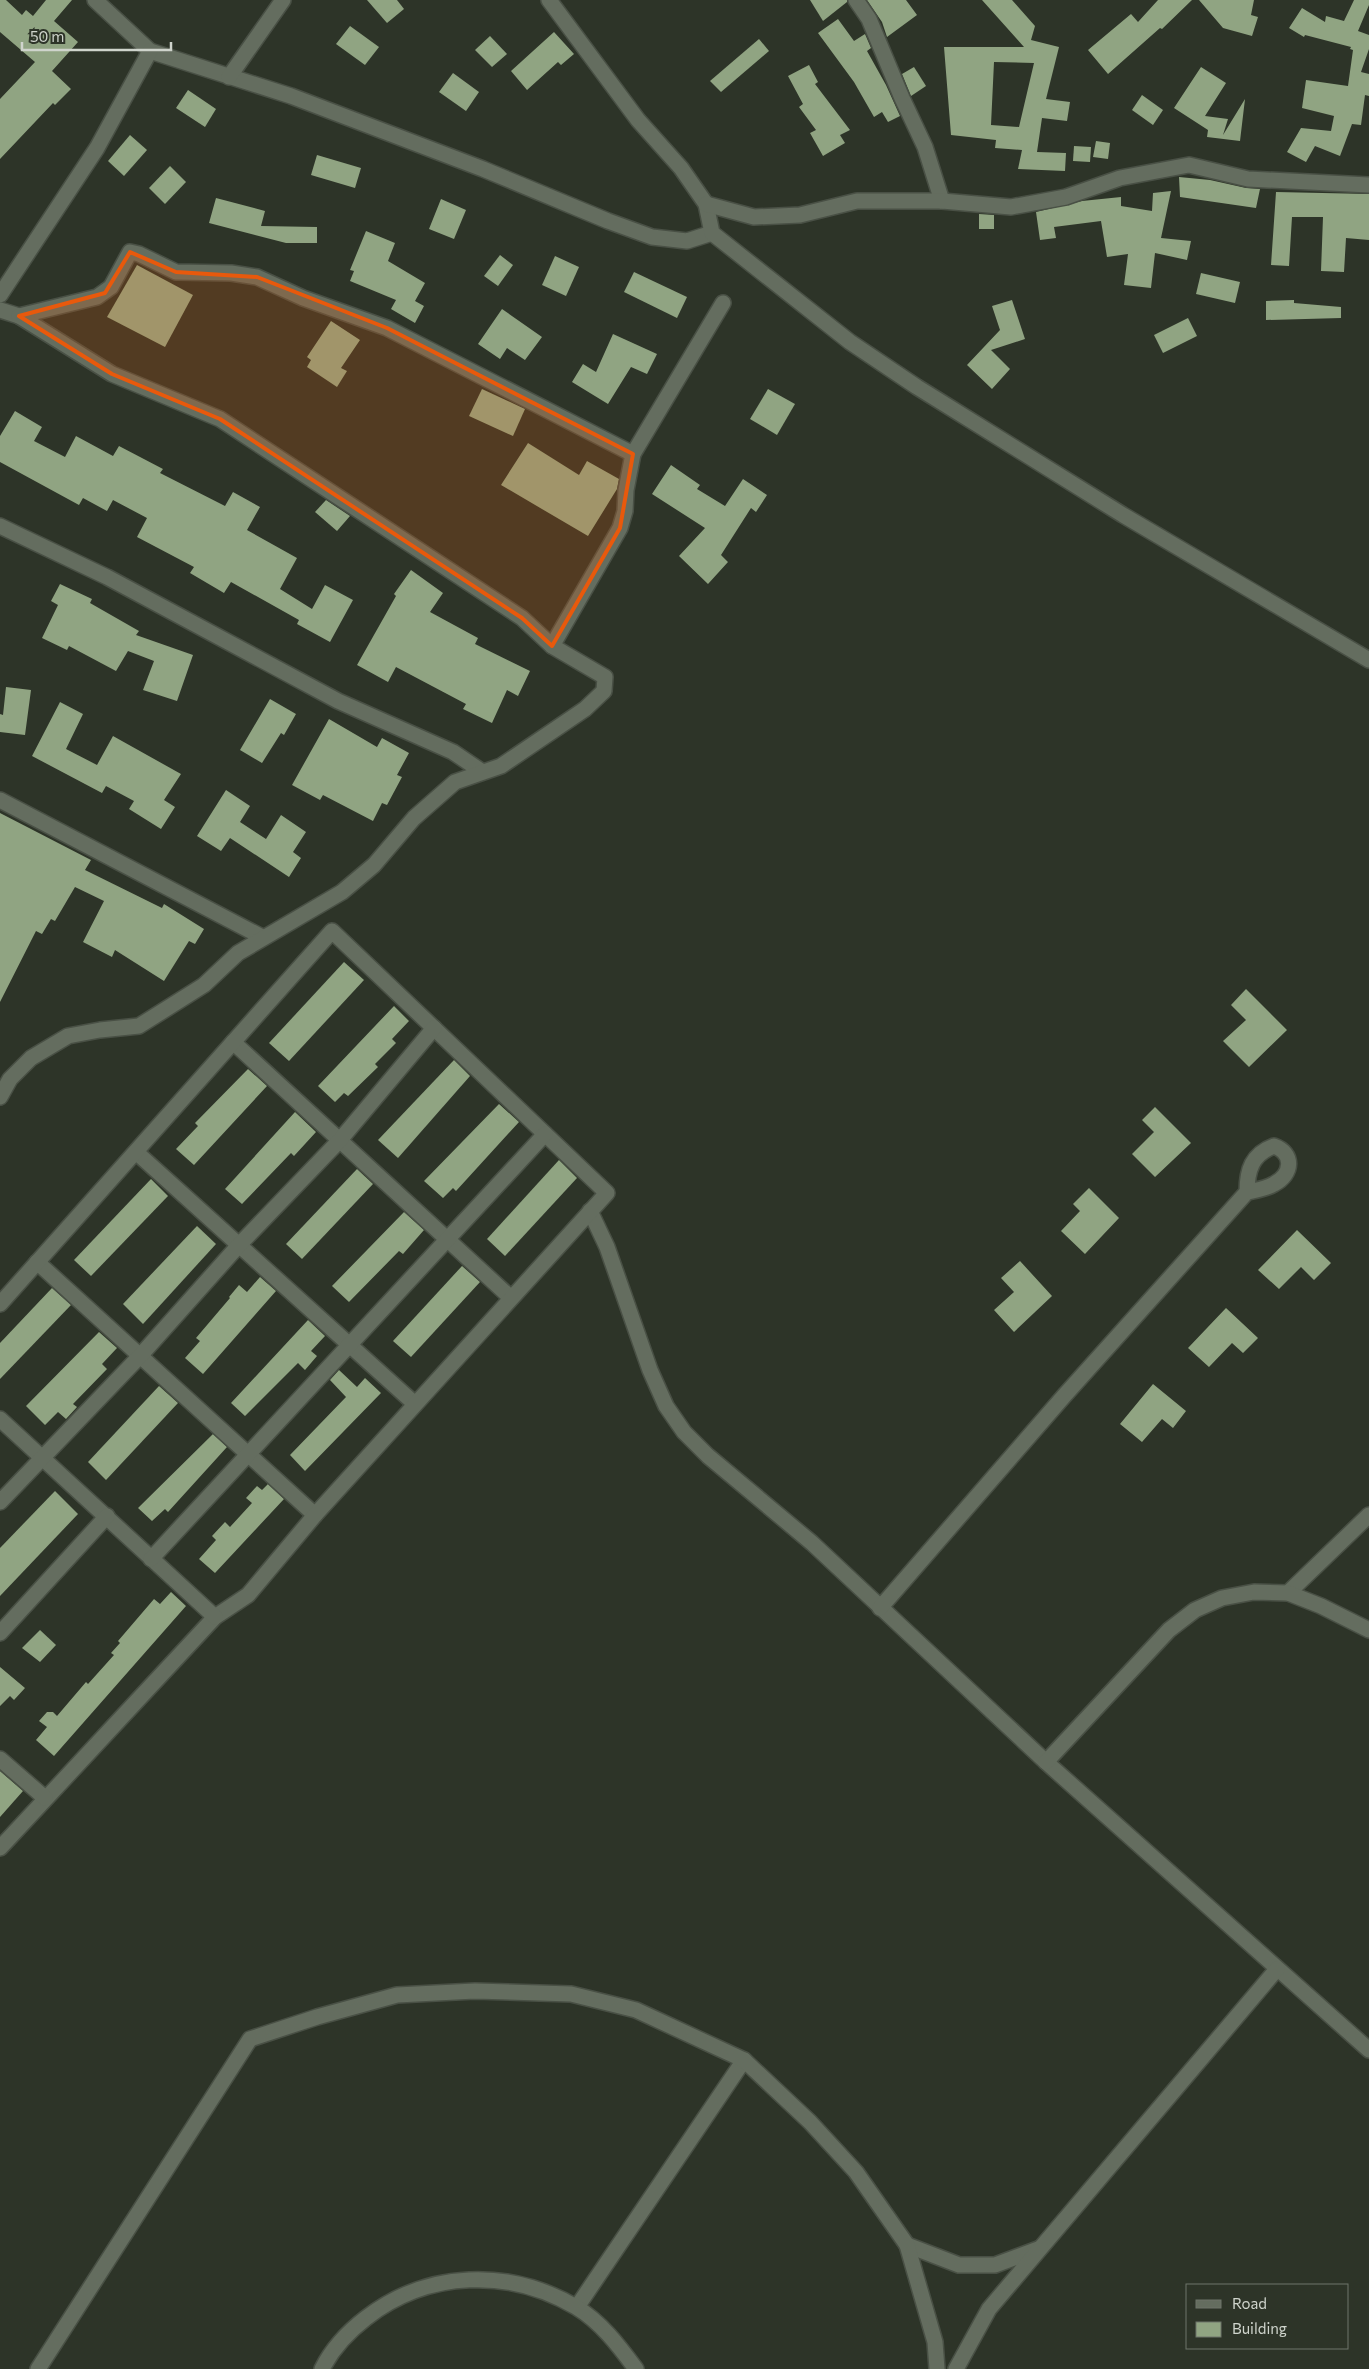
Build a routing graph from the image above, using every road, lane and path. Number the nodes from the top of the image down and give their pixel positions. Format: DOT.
graph roads {
  1 [pos="95,0"];
  2 [pos="283,0"];
  3 [pos="549,0"];
  4 [pos="856,0"];
  5 [pos="150,50"];
  6 [pos="229,77"];
  7 [pos="1369,185"];
  8 [pos="942,201"];
  9 [pos="706,204"];
  10 [pos="712,233"];
  11 [pos="0,292"];
  12 [pos="723,303"];
  13 [pos="0,310"];
  14 [pos="19,316"];
  15 [pos="633,454"];
  16 [pos="0,526"];
  17 [pos="552,646"];
  18 [pos="1369,660"];
  19 [pos="481,771"];
  20 [pos="0,800"];
  21 [pos="262,937"];
  22 [pos="434,1028"];
  23 [pos="233,1042"];
  24 [pos="5,1077"];
  25 [pos="0,1097"];
  26 [pos="545,1134"];
  27 [pos="340,1140"];
  28 [pos="136,1152"];
  29 [pos="1247,1192"];
  30 [pos="590,1211"];
  31 [pos="447,1239"];
  32 [pos="239,1245"];
  33 [pos="37,1262"];
  34 [pos="511,1298"];
  35 [pos="0,1304"];
  36 [pos="349,1344"];
  37 [pos="140,1356"];
  38 [pos="415,1404"];
  39 [pos="0,1419"];
  40 [pos="248,1453"];
  41 [pos="41,1457"];
  42 [pos="0,1502"];
  43 [pos="315,1515"];
  44 [pos="1369,1515"];
  45 [pos="107,1516"];
  46 [pos="151,1559"];
  47 [pos="1288,1593"];
  48 [pos="880,1608"];
  49 [pos="215,1618"];
  50 [pos="1369,1630"];
  51 [pos="0,1633"];
  52 [pos="0,1759"];
  53 [pos="1046,1762"];
  54 [pos="45,1798"];
  55 [pos="0,1848"];
  56 [pos="1277,1969"];
  57 [pos="1369,2050"];
  58 [pos="744,2060"];
  59 [pos="907,2245"];
  60 [pos="1039,2248"];
  61 [pos="577,2307"];
  62 [pos="38,2369"];
  63 [pos="322,2369"];
  64 [pos="636,2369"];
  65 [pos="937,2369"];
  66 [pos="956,2369"];
  1 -- 5 [label="street"];
  2 -- 6 [label="street"];
  3 -- 9 [label="street"];
  4 -- 8 [label="street"];
  5 -- 6 [label="street"];
  5 -- 11 [label="street"];
  6 -- 10 [label="street"];
  7 -- 8 [label="street"];
  8 -- 9 [label="street"];
  9 -- 10 [label="street"];
  10 -- 18 [label="street"];
  12 -- 15 [label="street"];
  13 -- 14 [label="street"];
  14 -- 15 [label="street"];
  14 -- 17 [label="street"];
  15 -- 17 [label="street"];
  16 -- 19 [label="street"];
  17 -- 19 [label="street"];
  19 -- 21 [label="street"];
  20 -- 21 [label="street"];
  21 -- 24 [label="street"];
  22 -- 23 [label="street"];
  22 -- 26 [label="street"];
  22 -- 27 [label="street"];
  23 -- 27 [label="street"];
  23 -- 28 [label="street"];
  24 -- 25 [label="street"];
  26 -- 30 [label="street"];
  26 -- 31 [label="street"];
  27 -- 31 [label="street"];
  27 -- 32 [label="street"];
  28 -- 32 [label="street"];
  28 -- 33 [label="street"];
  29 -- 48 [label="street"];
  30 -- 34 [label="street"];
  30 -- 48 [label="street"];
  31 -- 34 [label="street"];
  31 -- 36 [label="street"];
  32 -- 36 [label="street"];
  32 -- 37 [label="street"];
  33 -- 35 [label="street"];
  33 -- 37 [label="street"];
  34 -- 38 [label="street"];
  36 -- 38 [label="street"];
  36 -- 40 [label="street"];
  37 -- 40 [label="street"];
  37 -- 41 [label="street"];
  38 -- 43 [label="street"];
  39 -- 41 [label="street"];
  40 -- 43 [label="street"];
  40 -- 46 [label="street"];
  41 -- 42 [label="street"];
  41 -- 45 [label="street"];
  43 -- 49 [label="street"];
  44 -- 47 [label="street"];
  45 -- 46 [label="street"];
  45 -- 51 [label="street"];
  46 -- 49 [label="street"];
  47 -- 50 [label="street"];
  47 -- 53 [label="street"];
  48 -- 53 [label="street"];
  49 -- 54 [label="street"];
  52 -- 54 [label="street"];
  53 -- 56 [label="street"];
  54 -- 55 [label="street"];
  56 -- 57 [label="street"];
  56 -- 60 [label="street"];
  58 -- 59 [label="street"];
  58 -- 61 [label="street"];
  58 -- 62 [label="street"];
  59 -- 60 [label="street"];
  59 -- 65 [label="street"];
  60 -- 66 [label="street"];
  61 -- 63 [label="street"];
  61 -- 64 [label="street"];
}
